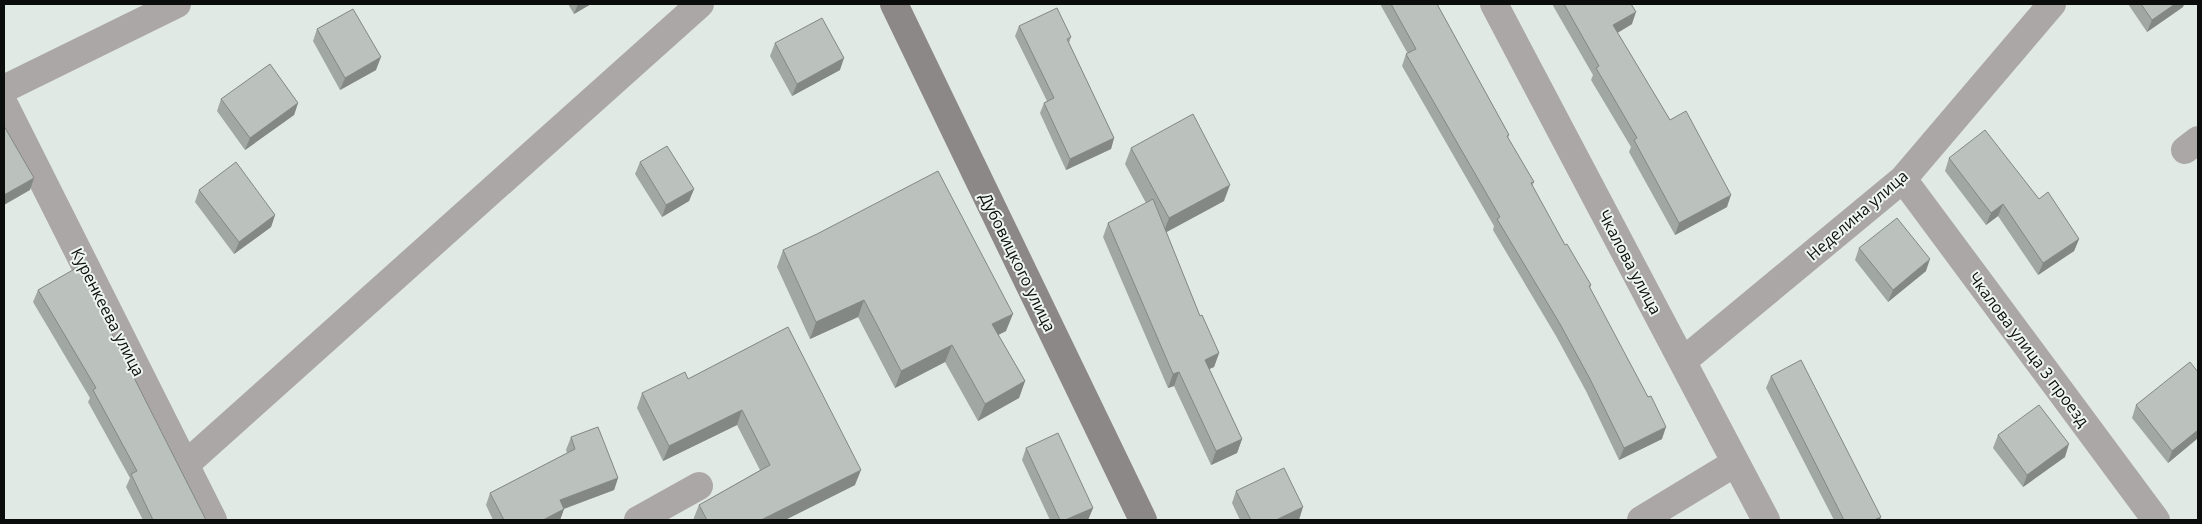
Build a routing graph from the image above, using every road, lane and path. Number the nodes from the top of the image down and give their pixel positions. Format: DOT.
graph roads {
  1 [pos="177,4"];
  2 [pos="700,4"];
  3 [pos="894,4"];
  4 [pos="1494,4"];
  5 [pos="2052,4"];
  6 [pos="4,89"];
  7 [pos="4,104"];
  8 [pos="1902,179"];
  9 [pos="1683,361"];
  10 [pos="1735,463"];
  11 [pos="185,465"];
  12 [pos="699,486"];
  13 [pos="213,520"];
  14 [pos="638,520"];
  15 [pos="1143,520"];
  16 [pos="1641,520"];
  17 [pos="1766,520"];
  18 [pos="2156,520"];
  1 -- 6 [label="street"];
  2 -- 11 [label="street"];
  3 -- 15 [label="street, Дубовицкого улица"];
  4 -- 9 [label="street, Чкалова улица"];
  5 -- 8 [label="street, Неделина улица"];
  7 -- 11 [label="street, Куренкеева улица"];
  8 -- 9 [label="street, Неделина улица"];
  8 -- 18 [label="street, Чкалова улица 3 проезд"];
  9 -- 10 [label="street, Чкалова улица"];
  10 -- 16 [label="street"];
  10 -- 17 [label="street, Чкалова улица"];
  11 -- 13 [label="street, Куренкеева улица"];
  12 -- 14 [label="street"];
}
